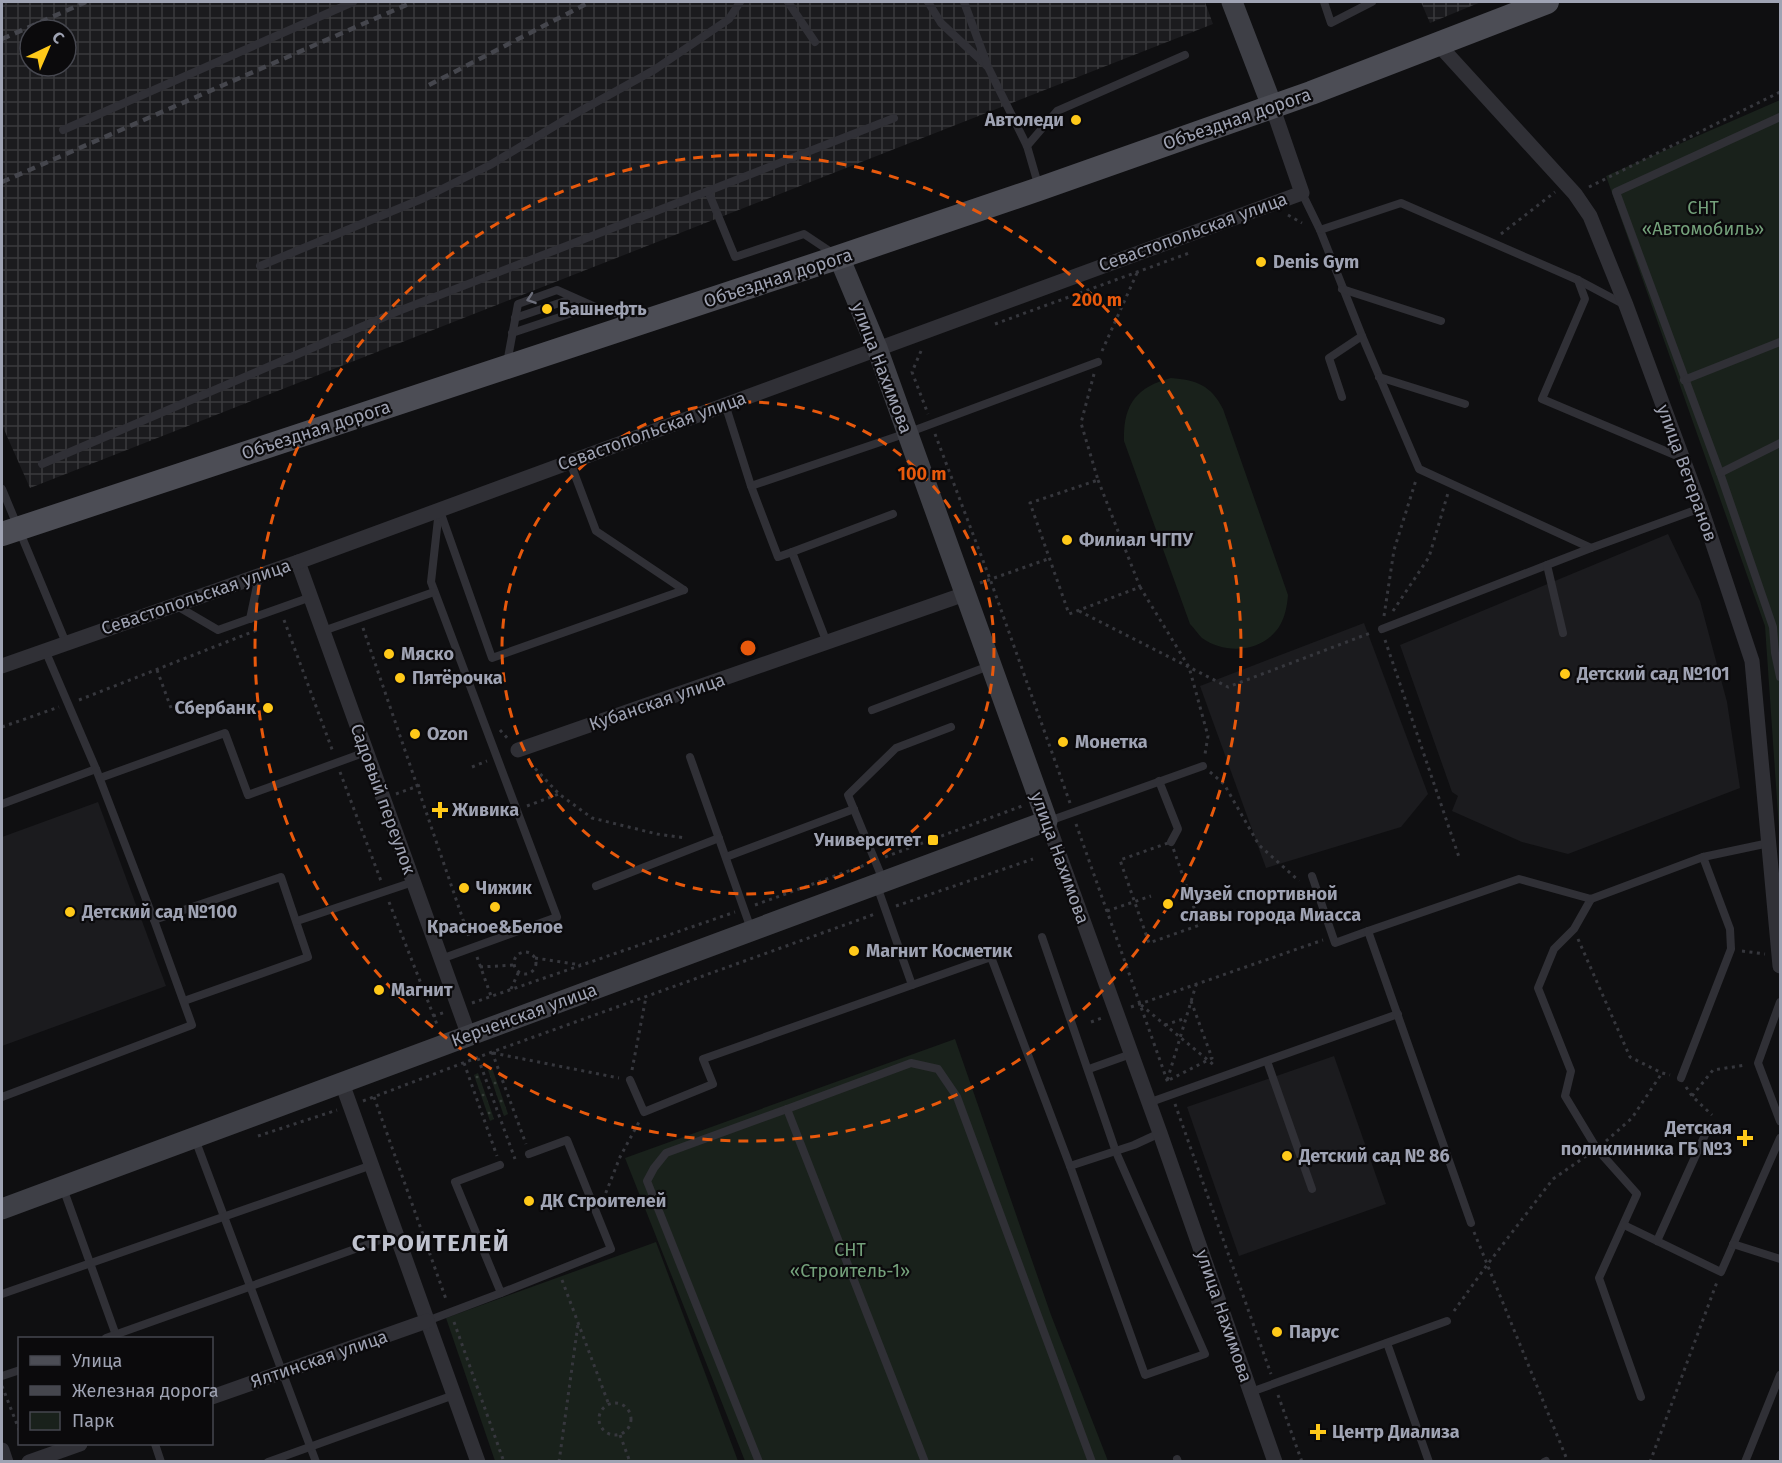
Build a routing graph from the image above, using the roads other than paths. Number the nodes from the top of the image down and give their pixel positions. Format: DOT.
graph roads {
  1 [pos="353,2"];
  2 [pos="740,2"];
  3 [pos="788,2"];
  4 [pos="928,2"];
  5 [pos="964,2"];
  6 [pos="1232,2"];
  7 [pos="1324,2"];
  8 [pos="1372,2"];
  9 [pos="1547,2"];
  10 [pos="815,42"];
  11 [pos="1438,44"];
  12 [pos="1185,55"];
  13 [pos="988,67"];
  14 [pos="1272,106"];
  15 [pos="1780,117"];
  16 [pos="894,118"];
  17 [pos="63,130"];
  18 [pos="1026,146"];
  19 [pos="1039,189"];
  20 [pos="708,191"];
  21 [pos="1302,193"];
  22 [pos="1320,230"];
  23 [pos="839,258"];
  24 [pos="260,266"];
  25 [pos="1578,280"];
  26 [pos="1342,289"];
  27 [pos="574,298"];
  28 [pos="1626,305"];
  29 [pos="593,306"];
  30 [pos="515,318"];
  31 [pos="646,321"];
  32 [pos="1441,321"];
  33 [pos="512,333"];
  34 [pos="1362,336"];
  35 [pos="1780,342"];
  36 [pos="877,348"];
  37 [pos="1098,362"];
  38 [pos="506,367"];
  39 [pos="1379,377"];
  40 [pos="1684,380"];
  41 [pos="1342,397"];
  42 [pos="725,404"];
  43 [pos="1465,404"];
  44 [pos="907,433"];
  45 [pos="1780,443"];
  46 [pos="1682,459"];
  47 [pos="570,462"];
  48 [pos="42,464"];
  49 [pos="1720,473"];
  50 [pos="751,486"];
  51 [pos="2,489"];
  52 [pos="1701,508"];
  53 [pos="439,510"];
  54 [pos="893,514"];
  55 [pos="10,531"];
  56 [pos="1591,548"];
  57 [pos="792,552"];
  58 [pos="298,562"];
  59 [pos="1547,565"];
  60 [pos="260,575"];
  61 [pos="965,591"];
  62 [pos="434,592"];
  63 [pos="311,597"];
  64 [pos="176,605"];
  65 [pos="250,619"];
  66 [pos="1382,629"];
  67 [pos="323,631"];
  68 [pos="1563,633"];
  69 [pos="826,642"];
  70 [pos="66,643"];
  71 [pos="45,650"];
  72 [pos="1778,651"];
  73 [pos="991,665"];
  74 [pos="2,666"];
  75 [pos="1780,677"];
  76 [pos="872,710"];
  77 [pos="951,727"];
  78 [pos="518,750"];
  79 [pos="366,752"];
  80 [pos="690,757"];
  81 [pos="1203,766"];
  82 [pos="96,770"];
  83 [pos="99,778"];
  84 [pos="1159,781"];
  85 [pos="2,804"];
  86 [pos="854,809"];
  87 [pos="1047,821"];
  88 [pos="715,839"];
  89 [pos="1171,842"];
  90 [pos="1769,843"];
  91 [pos="726,856"];
  92 [pos="1703,857"];
  93 [pos="1312,876"];
  94 [pos="413,882"];
  95 [pos="880,883"];
  96 [pos="596,886"];
  97 [pos="1591,899"];
  98 [pos="154,921"];
  99 [pos="297,921"];
  100 [pos="752,931"];
  101 [pos="1368,931"];
  102 [pos="1042,937"];
  103 [pos="441,959"];
  104 [pos="1780,961"];
  105 [pos="912,985"];
  106 [pos="184,1001"];
  107 [pos="1780,1002"];
  108 [pos="1398,1014"];
  109 [pos="469,1036"];
  110 [pos="1131,1054"];
  111 [pos="1267,1061"];
  112 [pos="1089,1069"];
  113 [pos="1681,1078"];
  114 [pos="630,1080"];
  115 [pos="342,1083"];
  116 [pos="2,1097"];
  117 [pos="1148,1103"];
  118 [pos="787,1109"];
  119 [pos="1780,1121"];
  120 [pos="1709,1126"];
  121 [pos="1160,1133"];
  122 [pos="194,1138"];
  123 [pos="1780,1138"];
  124 [pos="1116,1152"];
  125 [pos="529,1154"];
  126 [pos="372,1165"];
  127 [pos="500,1165"];
  128 [pos="1070,1166"];
  129 [pos="62,1187"];
  130 [pos="1312,1189"];
  131 [pos="2,1209"];
  132 [pos="224,1216"];
  133 [pos="1471,1223"];
  134 [pos="1624,1225"];
  135 [pos="397,1234"];
  136 [pos="1657,1241"];
  137 [pos="1733,1244"];
  138 [pos="1780,1259"];
  139 [pos="90,1263"];
  140 [pos="250,1287"];
  141 [pos="501,1293"];
  142 [pos="2,1294"];
  143 [pos="427,1321"];
  144 [pos="1447,1321"];
  145 [pos="116,1337"];
  146 [pos="1387,1343"];
  147 [pos="18,1371"];
  148 [pos="282,1372"];
  149 [pos="1780,1375"];
  150 [pos="2,1376"];
  151 [pos="1251,1392"];
  152 [pos="454,1395"];
  153 [pos="213,1397"];
  154 [pos="1641,1397"];
  155 [pos="74,1445"];
  156 [pos="156,1445"];
  157 [pos="310,1447"];
  158 [pos="2,1450"];
  159 [pos="6,1461"];
  160 [pos="29,1461"];
  161 [pos="161,1461"];
  162 [pos="268,1461"];
  163 [pos="316,1461"];
  164 [pos="478,1461"];
  165 [pos="759,1461"];
  166 [pos="925,1461"];
  167 [pos="1092,1461"];
  168 [pos="1275,1461"];
  169 [pos="1429,1461"];
  170 [pos="1745,1461"];
  1 -- 17 [label="lane"];
  2 -- 24 [label="lane"];
  3 -- 10 [label="lane"];
  4 -- 13 [label="lane"];
  5 -- 13 [label="lane"];
  6 -- 14 [label="street"];
  7 -- 8 [label="lane"];
  9 -- 11 [label="main road, Объездная дорога"];
  11 -- 14 [label="main road, Объездная дорога"];
  11 -- 28 [label="street, улица Ветеранов"];
  12 -- 18 [label="lane"];
  13 -- 18 [label="lane"];
  14 -- 19 [label="main road, Объездная дорога"];
  14 -- 21 [label="street"];
  15 -- 40 [label="lane"];
  16 -- 20 [label="lane"];
  18 -- 19 [label="lane"];
  19 -- 23 [label="main road, Объездная дорога"];
  20 -- 23 [label="lane"];
  20 -- 48 [label="lane"];
  21 -- 22 [label="lane"];
  21 -- 36 [label="street, Севастопольская улица"];
  22 -- 25 [label="lane"];
  22 -- 26 [label="lane"];
  23 -- 31 [label="main road, Объездная дорога"];
  23 -- 36 [label="street, улица Нахимова"];
  25 -- 28 [label="lane"];
  25 -- 46 [label="lane"];
  26 -- 32 [label="lane"];
  26 -- 34 [label="lane"];
  27 -- 29 [label="lane"];
  27 -- 30 [label="lane"];
  27 -- 30 [label="lane, one-way"];
  28 -- 46 [label="street, улица Ветеранов"];
  29 -- 31 [label="lane"];
  29 -- 33 [label="lane"];
  30 -- 33 [label="lane"];
  31 -- 38 [label="main road, Объездная дорога"];
  33 -- 38 [label="lane"];
  34 -- 39 [label="lane"];
  34 -- 41 [label="lane"];
  35 -- 40 [label="lane"];
  36 -- 42 [label="street, Севастопольская улица"];
  36 -- 44 [label="street, улица Нахимова"];
  37 -- 44 [label="lane"];
  38 -- 55 [label="main road, Объездная дорога"];
  39 -- 43 [label="lane"];
  39 -- 56 [label="lane"];
  40 -- 49 [label="lane"];
  42 -- 47 [label="street, Севастопольская улица"];
  42 -- 50 [label="lane"];
  44 -- 50 [label="lane"];
  44 -- 61 [label="street, улица Нахимова"];
  45 -- 49 [label="lane"];
  46 -- 52 [label="street, улица Ветеранов"];
  47 -- 53 [label="street, Севастопольская улица"];
  47 -- 53 [label="lane"];
  49 -- 72 [label="lane"];
  50 -- 57 [label="lane"];
  51 -- 55 [label="lane"];
  52 -- 56 [label="lane"];
  52 -- 90 [label="street, улица Ветеранов"];
  53 -- 58 [label="street, Севастопольская улица"];
  53 -- 62 [label="lane"];
  54 -- 57 [label="lane"];
  55 -- 70 [label="lane"];
  56 -- 59 [label="lane"];
  57 -- 69 [label="lane"];
  58 -- 60 [label="street, Севастопольская улица"];
  58 -- 63 [label="street, Садовый переулок"];
  59 -- 66 [label="lane"];
  59 -- 68 [label="lane"];
  60 -- 64 [label="street, Севастопольская улица"];
  60 -- 65 [label="lane"];
  61 -- 69 [label="street, Кубанская улица"];
  61 -- 73 [label="street, улица Нахимова"];
  62 -- 67 [label="lane"];
  62 -- 103 [label="lane"];
  63 -- 65 [label="lane"];
  63 -- 67 [label="street, Садовый переулок"];
  64 -- 65 [label="lane"];
  64 -- 70 [label="street, Севастопольская улица"];
  67 -- 79 [label="street, Садовый переулок"];
  69 -- 78 [label="street, Кубанская улица"];
  70 -- 71 [label="street, Севастопольская улица"];
  71 -- 74 [label="street, Севастопольская улица"];
  71 -- 82 [label="lane"];
  72 -- 75 [label="lane"];
  73 -- 76 [label="lane"];
  73 -- 87 [label="street, улица Нахимова"];
  77 -- 86 [label="lane"];
  79 -- 83 [label="lane"];
  79 -- 94 [label="street, Садовый переулок"];
  80 -- 88 [label="lane"];
  81 -- 84 [label="lane"];
  82 -- 83 [label="lane"];
  82 -- 85 [label="lane"];
  83 -- 98 [label="lane"];
  84 -- 87 [label="lane"];
  84 -- 89 [label="lane"];
  86 -- 91 [label="lane"];
  86 -- 95 [label="lane"];
  87 -- 95 [label="street, Керченская улица"];
  87 -- 110 [label="street, улица Нахимова"];
  88 -- 91 [label="lane"];
  88 -- 96 [label="lane"];
  90 -- 92 [label="lane"];
  90 -- 104 [label="street, улица Ветеранов"];
  91 -- 100 [label="lane"];
  92 -- 97 [label="lane"];
  92 -- 113 [label="lane"];
  93 -- 101 [label="lane"];
  94 -- 99 [label="lane"];
  94 -- 103 [label="street, Садовый переулок"];
  95 -- 100 [label="street, Керченская улица"];
  95 -- 105 [label="lane"];
  97 -- 101 [label="lane"];
  97 -- 134 [label="lane"];
  98 -- 99 [label="lane"];
  98 -- 106 [label="lane"];
  99 -- 106 [label="lane"];
  100 -- 109 [label="street, Керченская улица"];
  101 -- 108 [label="lane"];
  102 -- 112 [label="lane"];
  103 -- 109 [label="street, Садовый переулок"];
  105 -- 114 [label="lane"];
  105 -- 128 [label="lane"];
  106 -- 116 [label="lane"];
  107 -- 119 [label="lane"];
  108 -- 111 [label="lane"];
  108 -- 133 [label="lane"];
  109 -- 115 [label="street, Керченская улица"];
  110 -- 112 [label="lane"];
  110 -- 117 [label="street, улица Нахимова"];
  111 -- 117 [label="lane"];
  111 -- 130 [label="lane"];
  112 -- 124 [label="lane"];
  115 -- 122 [label="street, Керченская улица"];
  115 -- 126 [label="street"];
  117 -- 121 [label="street, улица Нахимова"];
  118 -- 165 [label="lane"];
  118 -- 166 [label="lane"];
  118 -- 167 [label="lane"];
  120 -- 136 [label="lane"];
  121 -- 124 [label="lane"];
  121 -- 151 [label="street, улица Нахимова"];
  122 -- 129 [label="street, Керченская улица"];
  122 -- 132 [label="lane"];
  123 -- 137 [label="lane"];
  124 -- 128 [label="lane"];
  124 -- 128 [label="lane"];
  125 -- 141 [label="lane"];
  126 -- 132 [label="lane"];
  126 -- 135 [label="street"];
  127 -- 141 [label="lane"];
  129 -- 131 [label="street, Керченская улица"];
  129 -- 139 [label="lane"];
  132 -- 139 [label="lane"];
  132 -- 140 [label="lane"];
  134 -- 136 [label="lane"];
  134 -- 154 [label="lane"];
  135 -- 140 [label="lane"];
  135 -- 143 [label="street"];
  136 -- 137 [label="lane"];
  137 -- 138 [label="lane"];
  139 -- 142 [label="lane"];
  139 -- 145 [label="lane"];
  140 -- 145 [label="lane"];
  140 -- 148 [label="lane"];
  141 -- 143 [label="lane"];
  143 -- 148 [label="street, Ялтинская улица"];
  143 -- 152 [label="street"];
  144 -- 146 [label="lane"];
  146 -- 151 [label="lane"];
  146 -- 169 [label="lane"];
  147 -- 150 [label="lane"];
  148 -- 153 [label="street, Ялтинская улица"];
  148 -- 157 [label="lane"];
  149 -- 170 [label="lane"];
  151 -- 168 [label="street, улица Нахимова"];
  152 -- 157 [label="lane"];
  152 -- 164 [label="street"];
  155 -- 160 [label="street"];
  156 -- 161 [label="lane"];
  157 -- 162 [label="lane"];
  157 -- 163 [label="lane"];
  158 -- 159 [label="street"];
}
